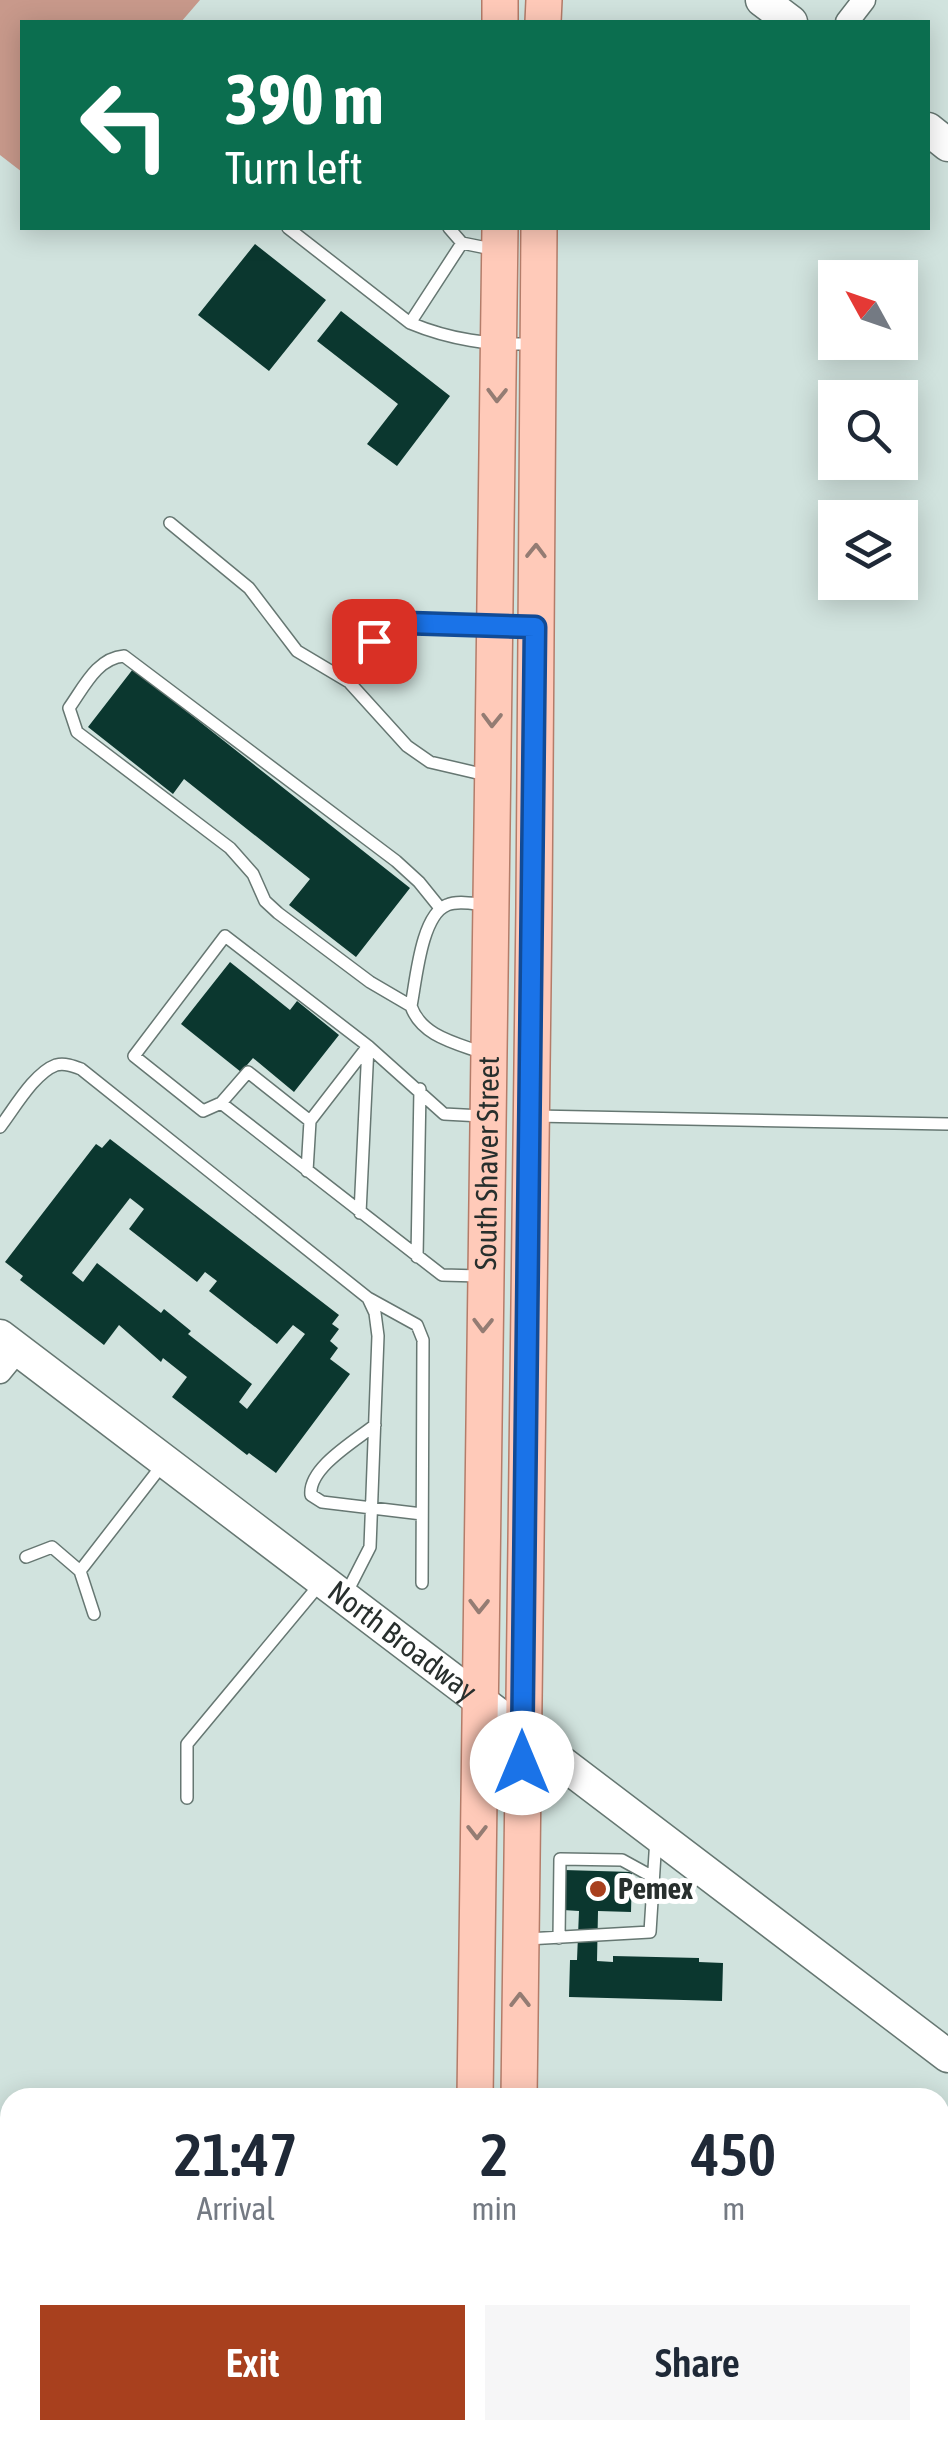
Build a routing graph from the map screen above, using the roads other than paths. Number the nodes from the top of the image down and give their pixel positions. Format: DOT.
graph roads {
  1 [pos="762,0"];
  2 [pos="864,0"];
  3 [pos="788,20"];
  4 [pos="849,20"];
  5 [pos="291,230"];
  6 [pos="451,230"];
  7 [pos="538,230"];
  8 [pos="500,239"];
  9 [pos="462,242"];
  10 [pos="410,324"];
  11 [pos="537,344"];
  12 [pos="498,345"];
  13 [pos="170,523"];
  14 [pos="494,624"];
  15 [pos="535,627"];
  16 [pos="349,682"];
  17 [pos="492,777"];
  18 [pos="490,905"];
  19 [pos="534,907"];
  20 [pos="440,908"];
  21 [pos="411,1006"];
  22 [pos="368,1046"];
  23 [pos="487,1055"];
  24 [pos="420,1090"];
  25 [pos="221,1104"];
  26 [pos="486,1116"];
  27 [pos="531,1116"];
  28 [pos="310,1121"];
  29 [pos="948,1124"];
  30 [pos="0,1126"];
  31 [pos="308,1171"];
  32 [pos="360,1212"];
  33 [pos="418,1258"];
  34 [pos="484,1276"];
  35 [pos="368,1298"];
  36 [pos="6,1353"];
  37 [pos="375,1425"];
  38 [pos="166,1460"];
  39 [pos="372,1507"];
  40 [pos="422,1514"];
  41 [pos="26,1557"];
  42 [pos="80,1571"];
  43 [pos="422,1583"];
  44 [pos="333,1589"];
  45 [pos="94,1614"];
  46 [pos="478,1700"];
  47 [pos="522,1733"];
  48 [pos="188,1798"];
  49 [pos="656,1834"];
  50 [pos="653,1877"];
  51 [pos="559,1938"];
  52 [pos="521,1940"];
  53 [pos="948,2056"];
  54 [pos="475,2088"];
  55 [pos="519,2088"];
  1 -- 3 [label="street"];
  2 -- 4 [label="street"];
  5 -- 10 [label="lane"];
  6 -- 9 [label="lane"];
  7 -- 11 [label="main road, South Shaver Street"];
  8 -- 9 [label="lane"];
  8 -- 12 [label="main road, South Shaver Street"];
  9 -- 10 [label="lane"];
  10 -- 12 [label="lane"];
  11 -- 12 [label="lane"];
  15 -- 11 [label="main road, South Shaver Street, one-way"];
  12 -- 14 [label="main road, South Shaver Street, one-way"];
  13 -- 16 [label="lane"];
  14 -- 15 [label="main road"];
  14 -- 16 [label="lane"];
  14 -- 17 [label="main road, South Shaver Street, one-way"];
  15 -- 19 [label="main road, South Shaver Street"];
  16 -- 17 [label="lane"];
  17 -- 18 [label="main road, South Shaver Street"];
  18 -- 19 [label="main road"];
  18 -- 20 [label="lane"];
  18 -- 23 [label="main road, South Shaver Street"];
  19 -- 27 [label="main road, South Shaver Street"];
  20 -- 21 [label="lane"];
  20 -- 21 [label="lane"];
  21 -- 23 [label="lane"];
  22 -- 24 [label="lane"];
  22 -- 25 [label="lane"];
  22 -- 28 [label="lane"];
  22 -- 32 [label="lane"];
  23 -- 26 [label="main road, South Shaver Street"];
  24 -- 26 [label="lane"];
  24 -- 33 [label="lane"];
  25 -- 28 [label="lane"];
  25 -- 31 [label="lane"];
  26 -- 27 [label="main road"];
  26 -- 34 [label="main road, South Shaver Street"];
  27 -- 29 [label="lane"];
  27 -- 47 [label="main road, South Shaver Street"];
  28 -- 31 [label="lane"];
  30 -- 35 [label="lane"];
  31 -- 32 [label="lane"];
  32 -- 33 [label="lane"];
  33 -- 34 [label="lane"];
  34 -- 46 [label="main road, South Shaver Street, one-way"];
  35 -- 37 [label="lane"];
  35 -- 40 [label="lane"];
  36 -- 38 [label="street, North Broadway"];
  37 -- 39 [label="lane"];
  37 -- 39 [label="lane"];
  38 -- 42 [label="lane"];
  38 -- 44 [label="street, North Broadway"];
  39 -- 40 [label="lane"];
  39 -- 44 [label="lane"];
  40 -- 43 [label="lane"];
  41 -- 42 [label="lane"];
  42 -- 45 [label="lane"];
  44 -- 46 [label="street, North Broadway"];
  44 -- 48 [label="lane"];
  46 -- 47 [label="street, North Broadway"];
  46 -- 54 [label="main road, South Shaver Street, one-way"];
  47 -- 49 [label="street, North Broadway"];
  47 -- 52 [label="main road, South Shaver Street"];
  49 -- 50 [label="lane"];
  49 -- 53 [label="street, North Broadway"];
  50 -- 51 [label="lane"];
  50 -- 51 [label="lane"];
  51 -- 52 [label="lane"];
  55 -- 52 [label="main road, South Shaver Street, one-way"];
}
